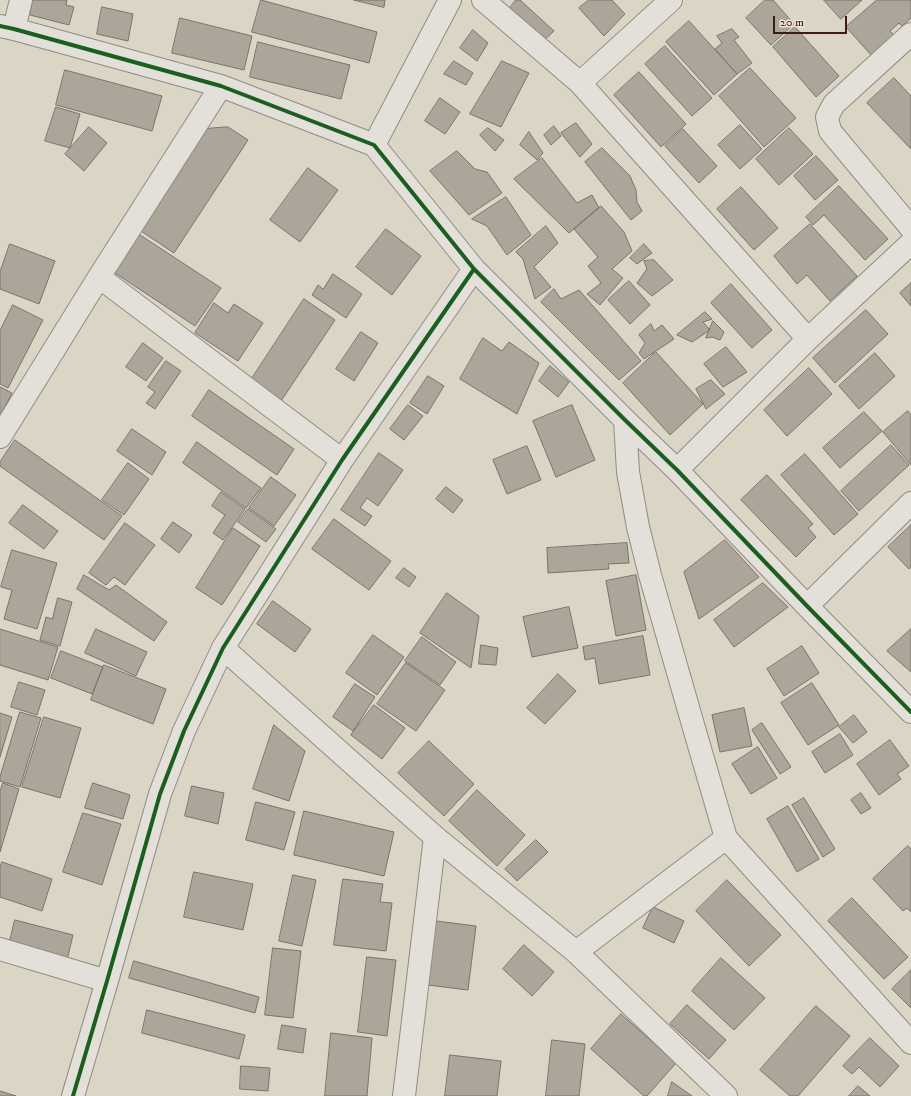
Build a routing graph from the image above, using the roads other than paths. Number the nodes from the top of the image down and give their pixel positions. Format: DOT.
graph roads {
  1 [pos="21,0"];
  2 [pos="450,0"];
  3 [pos="484,0"];
  4 [pos="671,0"];
  5 [pos="7,28"];
  6 [pos="911,34"];
  7 [pos="580,83"];
  8 [pos="221,86"];
  9 [pos="374,145"];
  10 [pos="911,228"];
  11 [pos="911,243"];
  12 [pos="474,269"];
  13 [pos="99,277"];
  14 [pos="808,339"];
  15 [pos="625,420"];
  16 [pos="0,437"];
  17 [pos="342,460"];
  18 [pos="677,470"];
  19 [pos="911,503"];
  20 [pos="807,606"];
  21 [pos="223,648"];
  22 [pos="911,712"];
  23 [pos="435,837"];
  24 [pos="726,838"];
  25 [pos="0,949"];
  26 [pos="576,952"];
  27 [pos="107,981"];
  28 [pos="911,1043"];
  29 [pos="73,1096"];
  30 [pos="404,1096"];
  31 [pos="726,1096"];
  1 -- 5 [label="street"];
  2 -- 9 [label="street"];
  3 -- 7 [label="street"];
  4 -- 7 [label="street"];
  5 -- 8 [label="street"];
  6 -- 10 [label="street"];
  7 -- 14 [label="street"];
  8 -- 9 [label="street"];
  8 -- 13 [label="street"];
  9 -- 12 [label="street"];
  11 -- 14 [label="street"];
  12 -- 15 [label="street"];
  12 -- 17 [label="street"];
  13 -- 16 [label="street"];
  13 -- 17 [label="street"];
  14 -- 18 [label="street"];
  15 -- 18 [label="street"];
  15 -- 24 [label="street"];
  17 -- 21 [label="street"];
  18 -- 20 [label="street"];
  19 -- 20 [label="street"];
  20 -- 22 [label="street"];
  21 -- 23 [label="street"];
  21 -- 27 [label="street"];
  23 -- 26 [label="street"];
  23 -- 30 [label="street"];
  24 -- 26 [label="street"];
  24 -- 28 [label="street"];
  25 -- 27 [label="street"];
  26 -- 31 [label="street"];
  27 -- 29 [label="street"];
}
